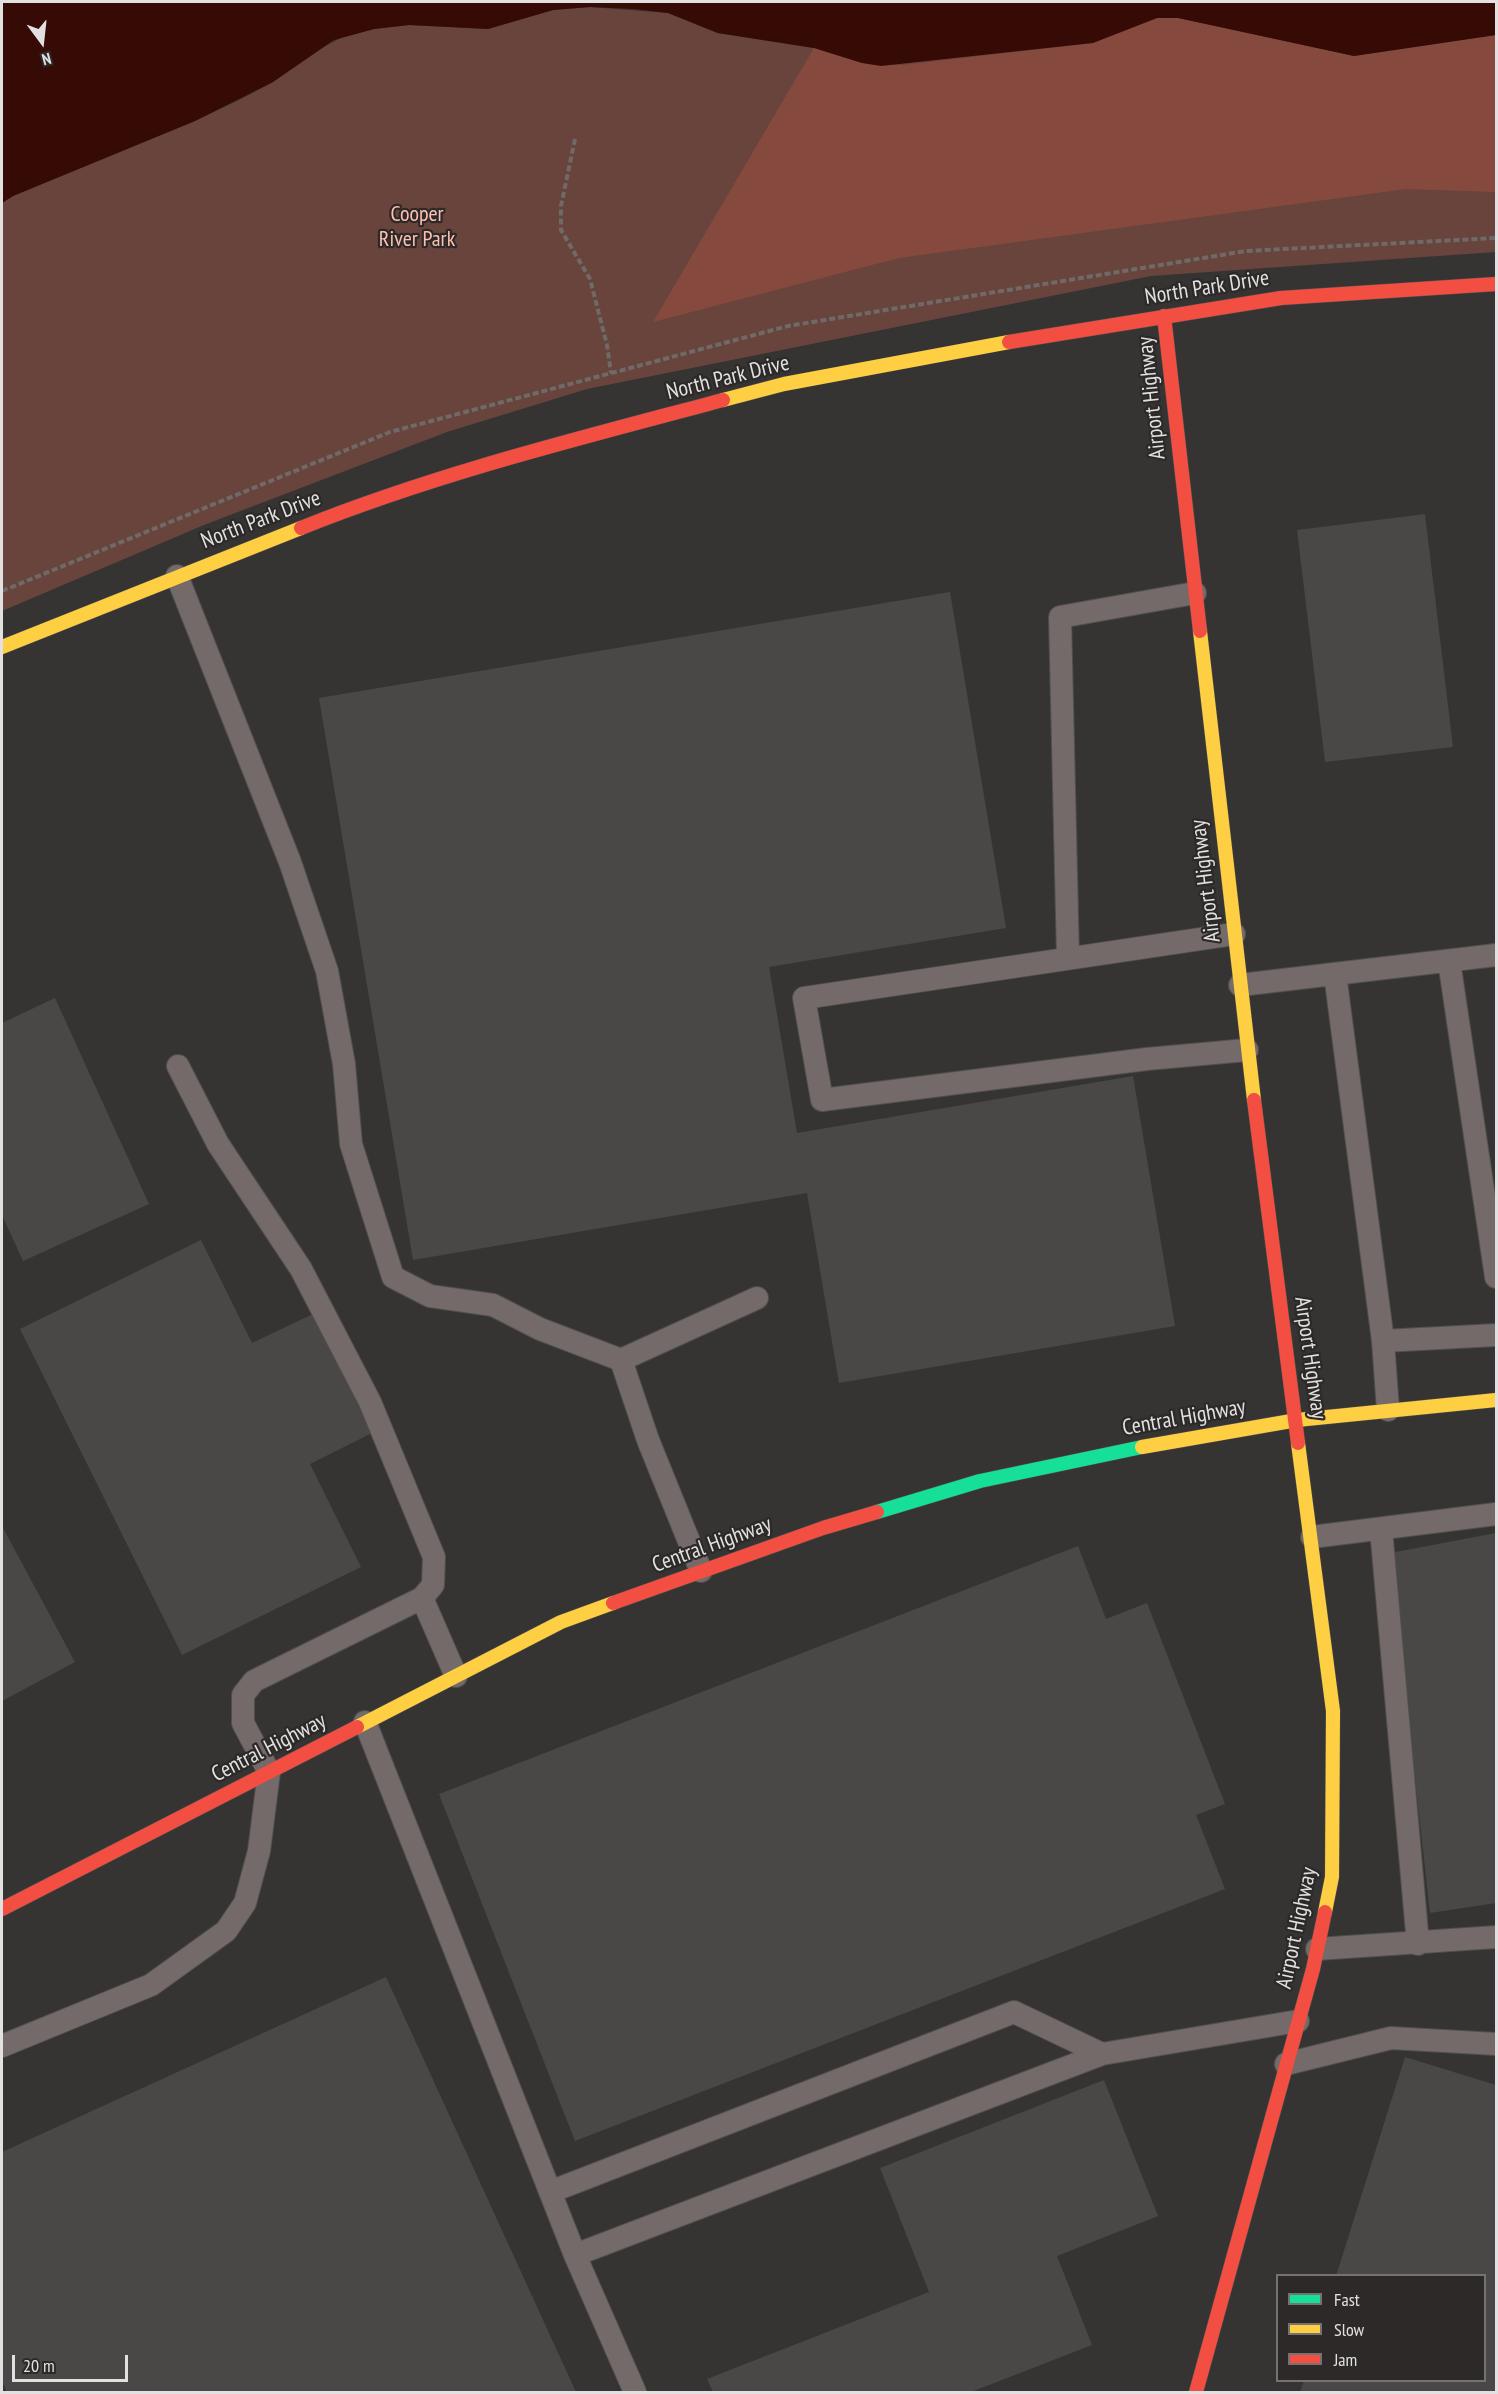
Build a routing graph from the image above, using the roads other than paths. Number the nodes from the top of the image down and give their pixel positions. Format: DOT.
graph roads {
  1 [pos="1497,284"];
  2 [pos="1164,316"];
  3 [pos="177,576"];
  4 [pos="1194,593"];
  5 [pos="2,647"];
  6 [pos="1234,934"];
  7 [pos="1497,956"];
  8 [pos="1068,958"];
  9 [pos="1449,961"];
  10 [pos="1335,974"];
  11 [pos="1240,985"];
  12 [pos="1247,1050"];
  13 [pos="178,1066"];
  14 [pos="1497,1277"];
  15 [pos="757,1298"];
  16 [pos="1497,1335"];
  17 [pos="1383,1341"];
  18 [pos="621,1360"];
  19 [pos="1497,1400"];
  20 [pos="1388,1410"];
  21 [pos="1297,1420"];
  22 [pos="1497,1514"];
  23 [pos="1381,1529"];
  24 [pos="1312,1537"];
  25 [pos="701,1571"];
  26 [pos="422,1598"];
  27 [pos="456,1676"];
  28 [pos="365,1722"];
  29 [pos="268,1772"];
  30 [pos="2,1910"];
  31 [pos="1497,1937"];
  32 [pos="1418,1944"];
  33 [pos="1317,1949"];
  34 [pos="1298,2021"];
  35 [pos="1497,2044"];
  36 [pos="2,2046"];
  37 [pos="1102,2054"];
  38 [pos="1286,2064"];
  39 [pos="550,2192"];
  40 [pos="575,2255"];
  41 [pos="634,2392"];
  42 [pos="1196,2392"];
  1 -- 2 [label="street, North Park Drive"];
  2 -- 3 [label="street, North Park Drive"];
  2 -- 4 [label="street, Airport Highway"];
  3 -- 5 [label="street, North Park Drive"];
  3 -- 18 [label="lane"];
  4 -- 6 [label="street, Airport Highway"];
  4 -- 8 [label="lane"];
  6 -- 8 [label="lane"];
  6 -- 11 [label="street, Airport Highway"];
  7 -- 9 [label="lane"];
  8 -- 12 [label="lane"];
  9 -- 10 [label="lane"];
  9 -- 14 [label="lane"];
  10 -- 11 [label="lane"];
  10 -- 17 [label="lane"];
  11 -- 12 [label="street, Airport Highway"];
  12 -- 21 [label="street, Airport Highway"];
  13 -- 26 [label="lane"];
  15 -- 18 [label="lane"];
  16 -- 17 [label="lane"];
  17 -- 20 [label="lane"];
  18 -- 25 [label="lane"];
  19 -- 20 [label="street, Central Highway"];
  20 -- 21 [label="street, Central Highway"];
  21 -- 24 [label="street, Airport Highway"];
  21 -- 25 [label="street, Central Highway"];
  22 -- 23 [label="lane"];
  23 -- 24 [label="lane"];
  23 -- 32 [label="lane"];
  24 -- 33 [label="street, Airport Highway"];
  25 -- 27 [label="street, Central Highway"];
  26 -- 27 [label="lane"];
  26 -- 29 [label="lane"];
  27 -- 28 [label="street, Central Highway"];
  28 -- 29 [label="street, Central Highway"];
  28 -- 39 [label="lane"];
  29 -- 30 [label="street, Central Highway"];
  29 -- 36 [label="lane"];
  31 -- 32 [label="lane"];
  32 -- 33 [label="lane"];
  33 -- 34 [label="street, Airport Highway"];
  34 -- 37 [label="lane"];
  34 -- 38 [label="street, Airport Highway"];
  35 -- 38 [label="lane"];
  37 -- 39 [label="lane"];
  37 -- 40 [label="lane"];
  38 -- 42 [label="street, Airport Highway"];
  39 -- 40 [label="lane"];
  40 -- 41 [label="lane"];
}
